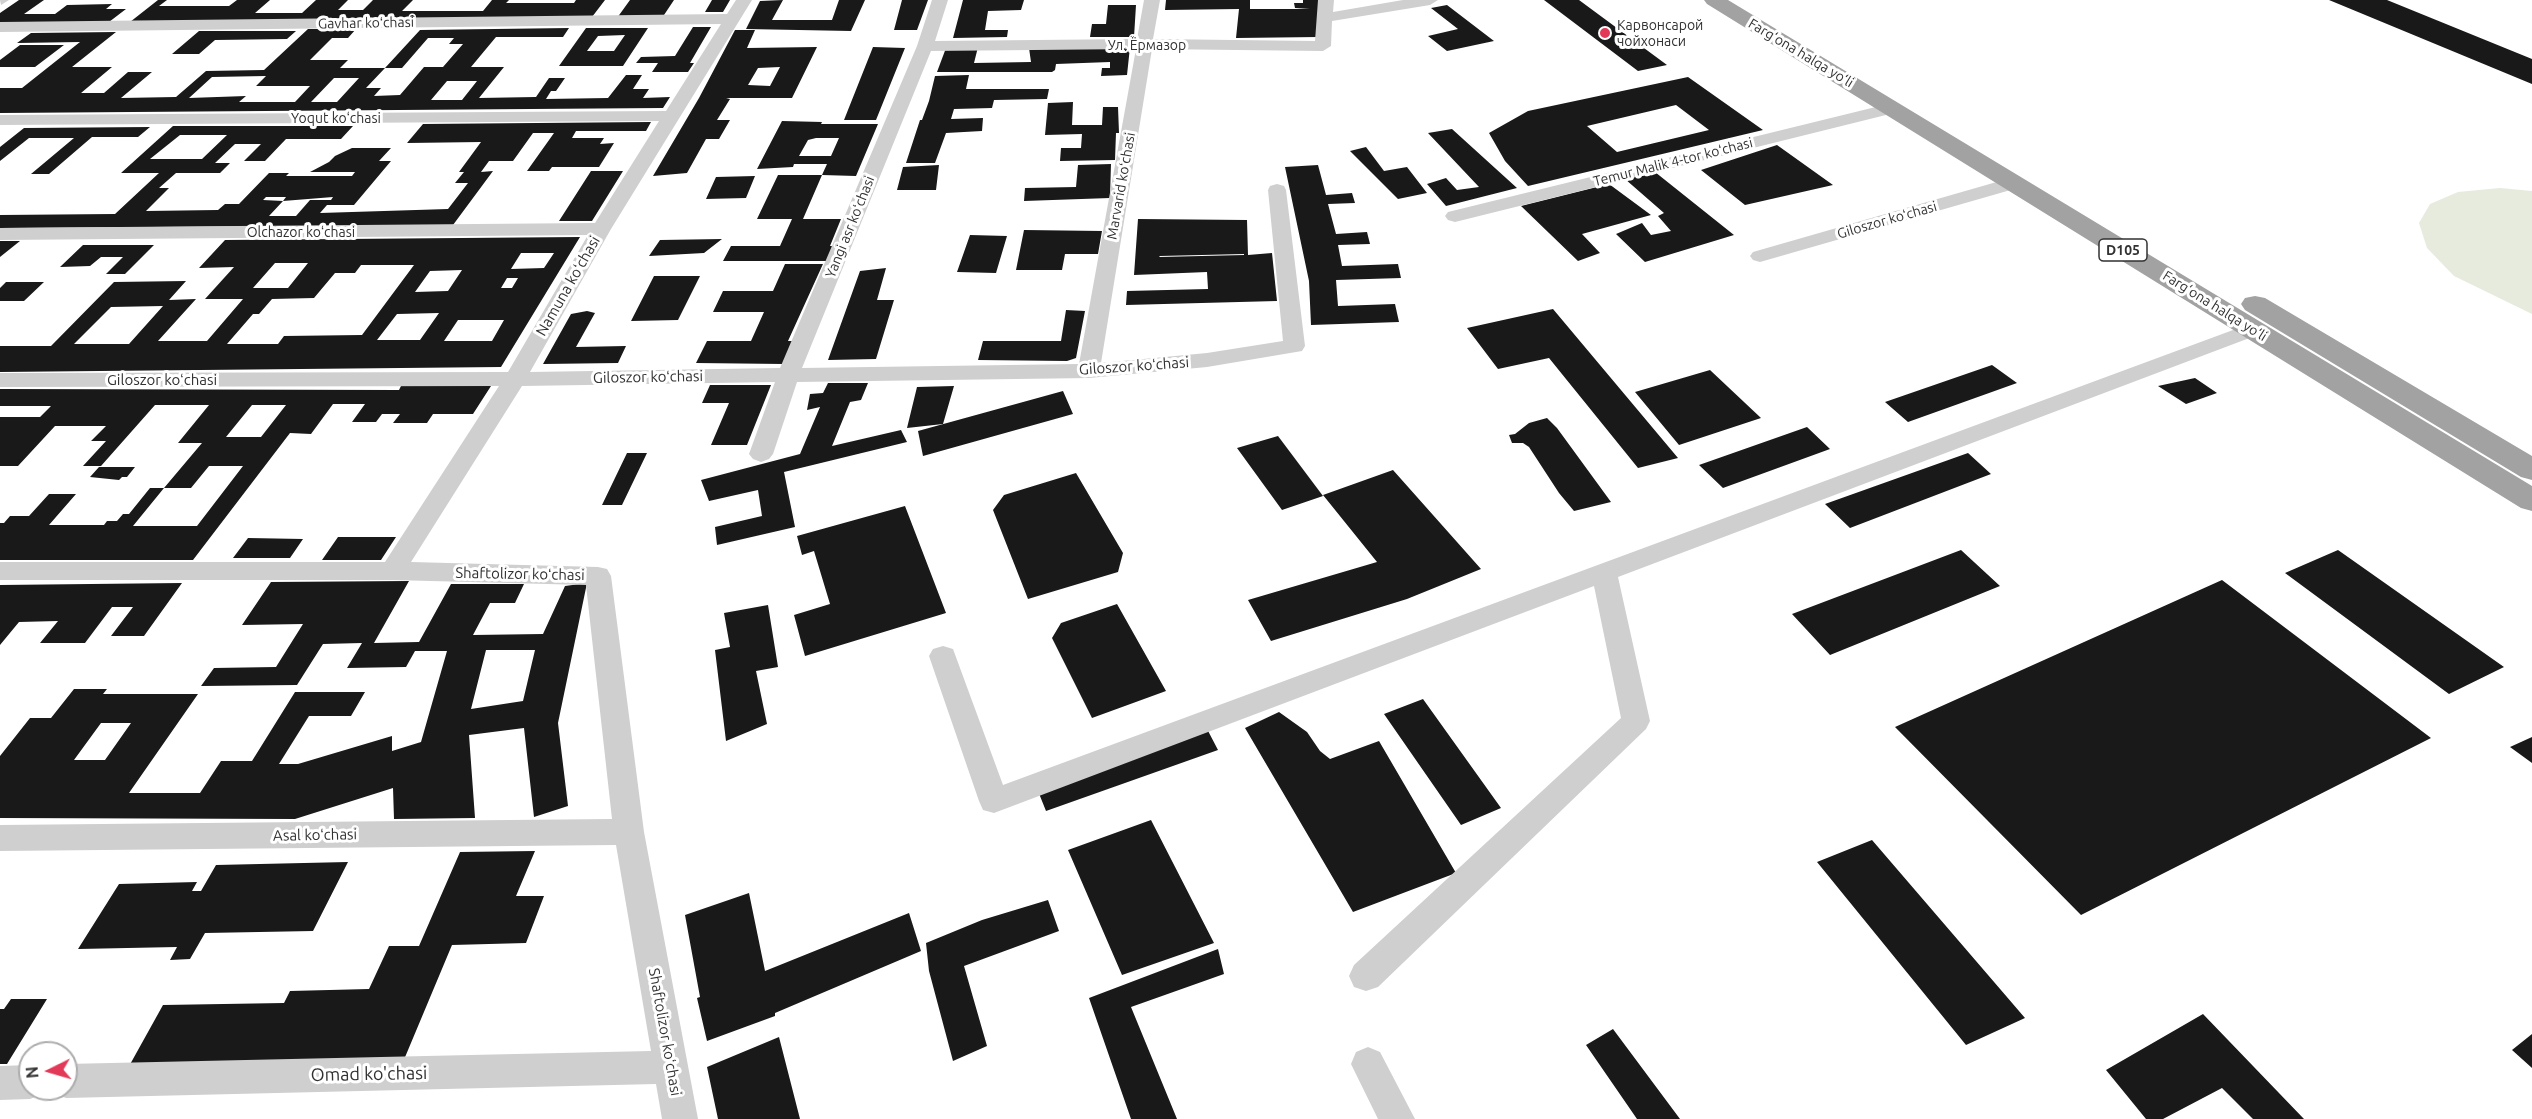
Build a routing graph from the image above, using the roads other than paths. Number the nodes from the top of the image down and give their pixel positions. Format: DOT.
graph roads {
  1 [pos="744,0"];
  2 [pos="940,0"];
  3 [pos="1152,0"];
  4 [pos="1326,0"];
  5 [pos="1430,0"];
  6 [pos="1714,0"];
  7 [pos="1748,0"];
  8 [pos="1326,18"];
  9 [pos="732,19"];
  10 [pos="0,27"];
  11 [pos="1146,44"];
  12 [pos="925,46"];
  13 [pos="1892,108"];
  14 [pos="672,116"];
  15 [pos="0,120"];
  16 [pos="2014,183"];
  17 [pos="1277,190"];
  18 [pos="1455,216"];
  19 [pos="2118,222"];
  20 [pos="601,229"];
  21 [pos="2095,232"];
  22 [pos="0,234"];
  23 [pos="1760,256"];
  24 [pos="2252,329"];
  25 [pos="1089,371"];
  26 [pos="789,374"];
  27 [pos="514,379"];
  28 [pos="0,380"];
  29 [pos="761,454"];
  30 [pos="2532,470"];
  31 [pos="2532,500"];
  32 [pos="0,571"];
  33 [pos="392,571"];
  34 [pos="1604,572"];
  35 [pos="943,656"];
  36 [pos="629,832"];
  37 [pos="0,838"];
  38 [pos="1366,976"];
  39 [pos="1368,1064"];
  40 [pos="671,1067"];
  41 [pos="18,1082"];
  42 [pos="78,1082"];
  43 [pos="0,1083"];
  44 [pos="680,1119"];
  45 [pos="1397,1119"];
  1 -- 9 [label="street, Namuna koʻchasi"];
  2 -- 12 [label="street, Yangi asr koʻchasi"];
  3 -- 11 [label="street, Marvarid koʻchasi"];
  4 -- 8 [label="street, Ул. Ёрмазор"];
  5 -- 8 [label="street"];
  6 -- 13 [label="highway, Farg‘ona halqa yo‘li / D105"];
  7 -- 19 [label="highway, Farg‘ona halqa yo‘li / D105"];
  8 -- 11 [label="street, Ул. Ёрмазор"];
  9 -- 10 [label="street, Gavhar koʻchasi"];
  9 -- 14 [label="street, Namuna koʻchasi"];
  11 -- 12 [label="street, Ул. Ёрмазор"];
  11 -- 25 [label="street, Marvarid koʻchasi"];
  12 -- 26 [label="street, Yangi asr koʻchasi"];
  13 -- 16 [label="highway, Farg‘ona halqa yo‘li / D105"];
  13 -- 18 [label="street, Temur Malik 4-tor koʻchasi"];
  14 -- 15 [label="street, Yoqut koʻchasi"];
  14 -- 20 [label="street, Namuna koʻchasi"];
  16 -- 21 [label="highway, Farg‘ona halqa yo‘li / D105"];
  16 -- 23 [label="street, Giloszor koʻchasi"];
  17 -- 25 [label="street, Giloszor koʻchasi"];
  19 -- 21 [label="highway"];
  19 -- 30 [label="highway, Farg‘ona halqa yo‘li / D105"];
  20 -- 22 [label="street, Olchazor koʻchasi"];
  20 -- 27 [label="street, Namuna koʻchasi"];
  21 -- 24 [label="highway, Farg‘ona halqa yo‘li / D105"];
  24 -- 31 [label="highway, Farg‘ona halqa yo‘li / D105"];
  24 -- 34 [label="street"];
  25 -- 26 [label="street, Giloszor koʻchasi"];
  26 -- 27 [label="street, Giloszor koʻchasi"];
  26 -- 29 [label="street, Yangi asr koʻchasi"];
  27 -- 28 [label="street, Giloszor koʻchasi"];
  27 -- 33 [label="street, Namuna koʻchasi"];
  32 -- 33 [label="street, Shaftolizor koʻchasi"];
  33 -- 36 [label="street, Shaftolizor koʻchasi"];
  34 -- 35 [label="street"];
  34 -- 38 [label="street"];
  36 -- 37 [label="street, Asal koʻchasi"];
  36 -- 40 [label="street, Shaftolizor koʻchasi"];
  39 -- 45 [label="street"];
  40 -- 42 [label="street, Omad ko'chasi"];
  40 -- 44 [label="street, Shaftolizor koʻchasi"];
  41 -- 43 [label="street"];
}
